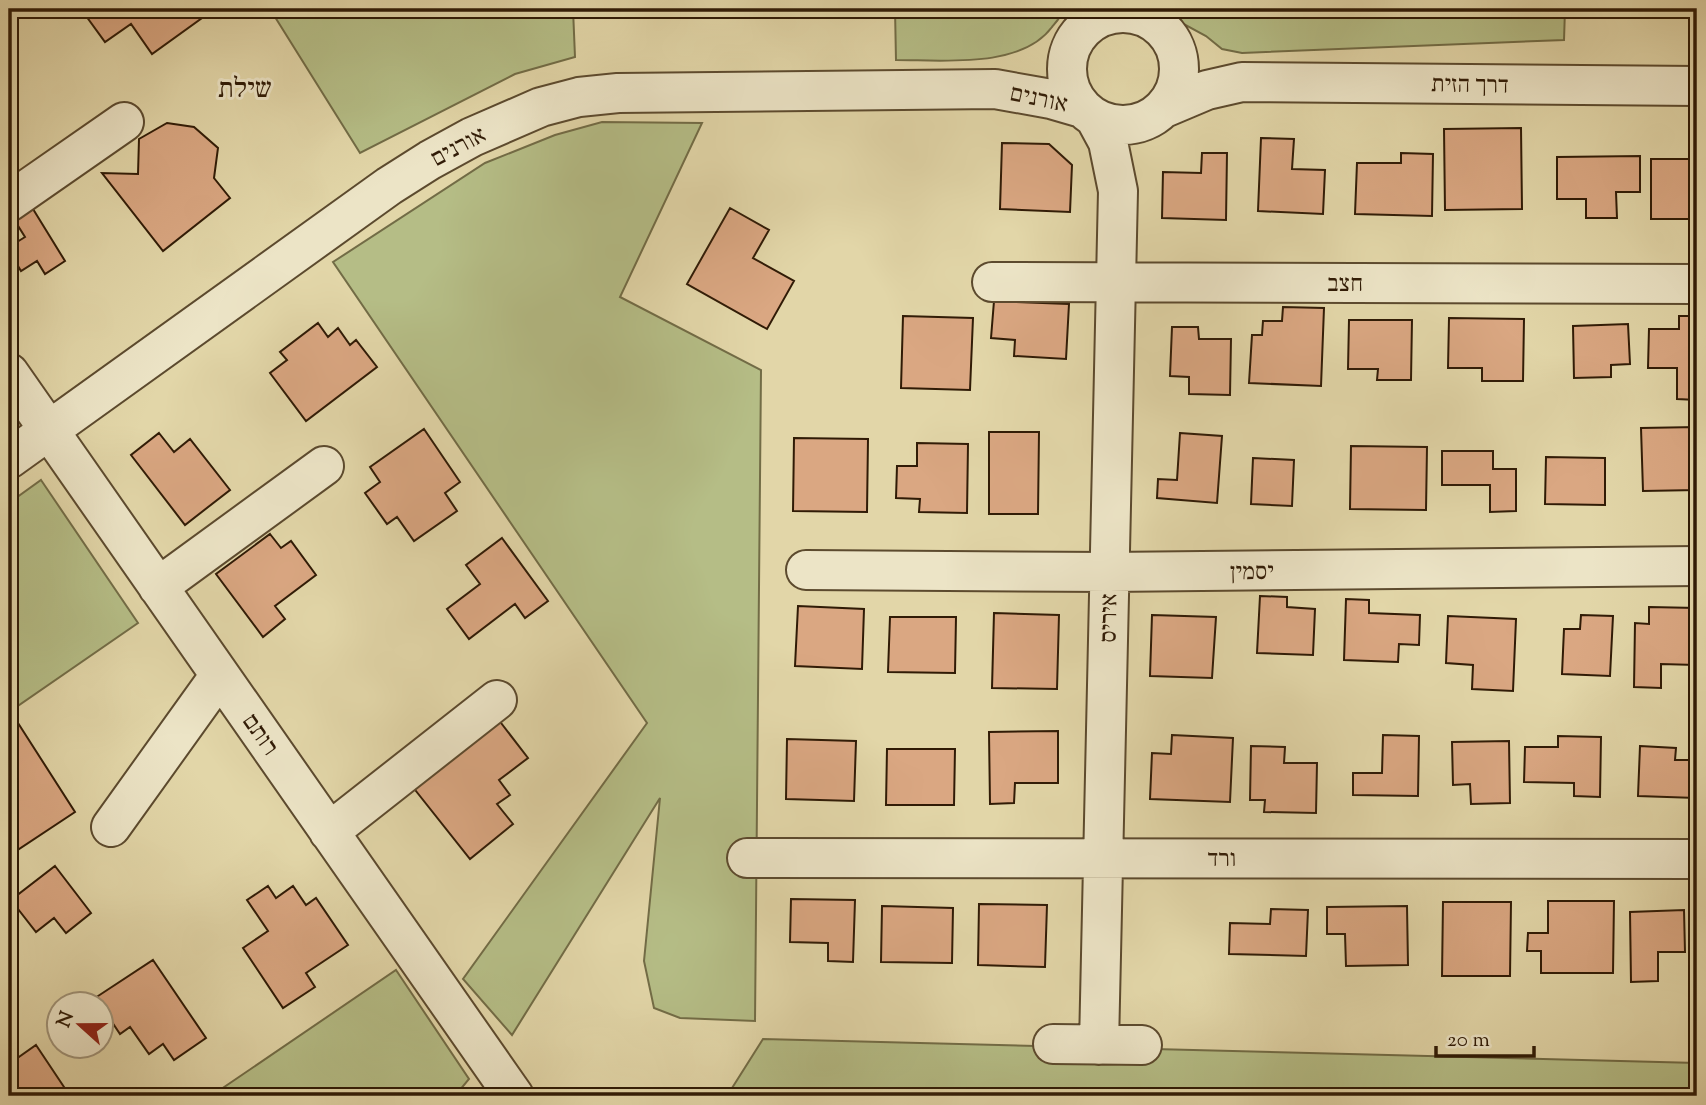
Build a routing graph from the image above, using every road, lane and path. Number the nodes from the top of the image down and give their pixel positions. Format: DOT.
graph roads {
  1 [pos="1135,12"];
  2 [pos="1082,28"];
  3 [pos="1174,49"];
  4 [pos="1242,82"];
  5 [pos="1697,86"];
  6 [pos="995,89"];
  7 [pos="1089,113"];
  8 [pos="1154,115"];
  9 [pos="124,122"];
  10 [pos="1118,191"];
  11 [pos="9,202"];
  12 [pos="992,282"];
  13 [pos="1116,283"];
  14 [pos="1697,284"];
  15 [pos="9,373"];
  16 [pos="49,431"];
  17 [pos="9,459"];
  18 [pos="324,466"];
  19 [pos="1697,566"];
  20 [pos="806,570"];
  21 [pos="1109,572"];
  22 [pos="158,587"];
  23 [pos="220,675"];
  24 [pos="497,700"];
  25 [pos="111,827"];
  26 [pos="329,832"];
  27 [pos="747,858"];
  28 [pos="1103,858"];
  29 [pos="1697,859"];
  30 [pos="1053,1044"];
  31 [pos="1099,1045"];
  32 [pos="1142,1045"];
  33 [pos="514,1096"];
  1 -- 2 [label="street"];
  1 -- 3 [label="street"];
  2 -- 6 [label="street, אורנים"];
  2 -- 7 [label="street"];
  3 -- 4 [label="street, דרך הזית"];
  3 -- 8 [label="street"];
  4 -- 5 [label="street, דרך הזית"];
  4 -- 8 [label="street, דרך הזית"];
  6 -- 7 [label="street, אורנים"];
  6 -- 16 [label="street, אורנים"];
  7 -- 8 [label="street"];
  7 -- 10 [label="street, איריס"];
  8 -- 10 [label="street, איריס"];
  9 -- 11 [label="street"];
  10 -- 13 [label="street, איריס"];
  12 -- 13 [label="street, חצב"];
  13 -- 14 [label="street, חצב"];
  13 -- 21 [label="street, איריס"];
  15 -- 16 [label="street, רותם"];
  16 -- 17 [label="street, אורנים"];
  16 -- 22 [label="street, רותם"];
  18 -- 22 [label="street"];
  19 -- 21 [label="street, יסמין"];
  20 -- 21 [label="street, יסמין"];
  21 -- 28 [label="street, איריס"];
  22 -- 23 [label="street, רותם"];
  23 -- 25 [label="street"];
  23 -- 26 [label="street, רותם"];
  24 -- 26 [label="street"];
  26 -- 33 [label="street, רותם"];
  27 -- 28 [label="street, ורד"];
  28 -- 29 [label="street, ורד"];
  28 -- 31 [label="street, איריס"];
  30 -- 31 [label="street"];
  31 -- 32 [label="street"];
}
